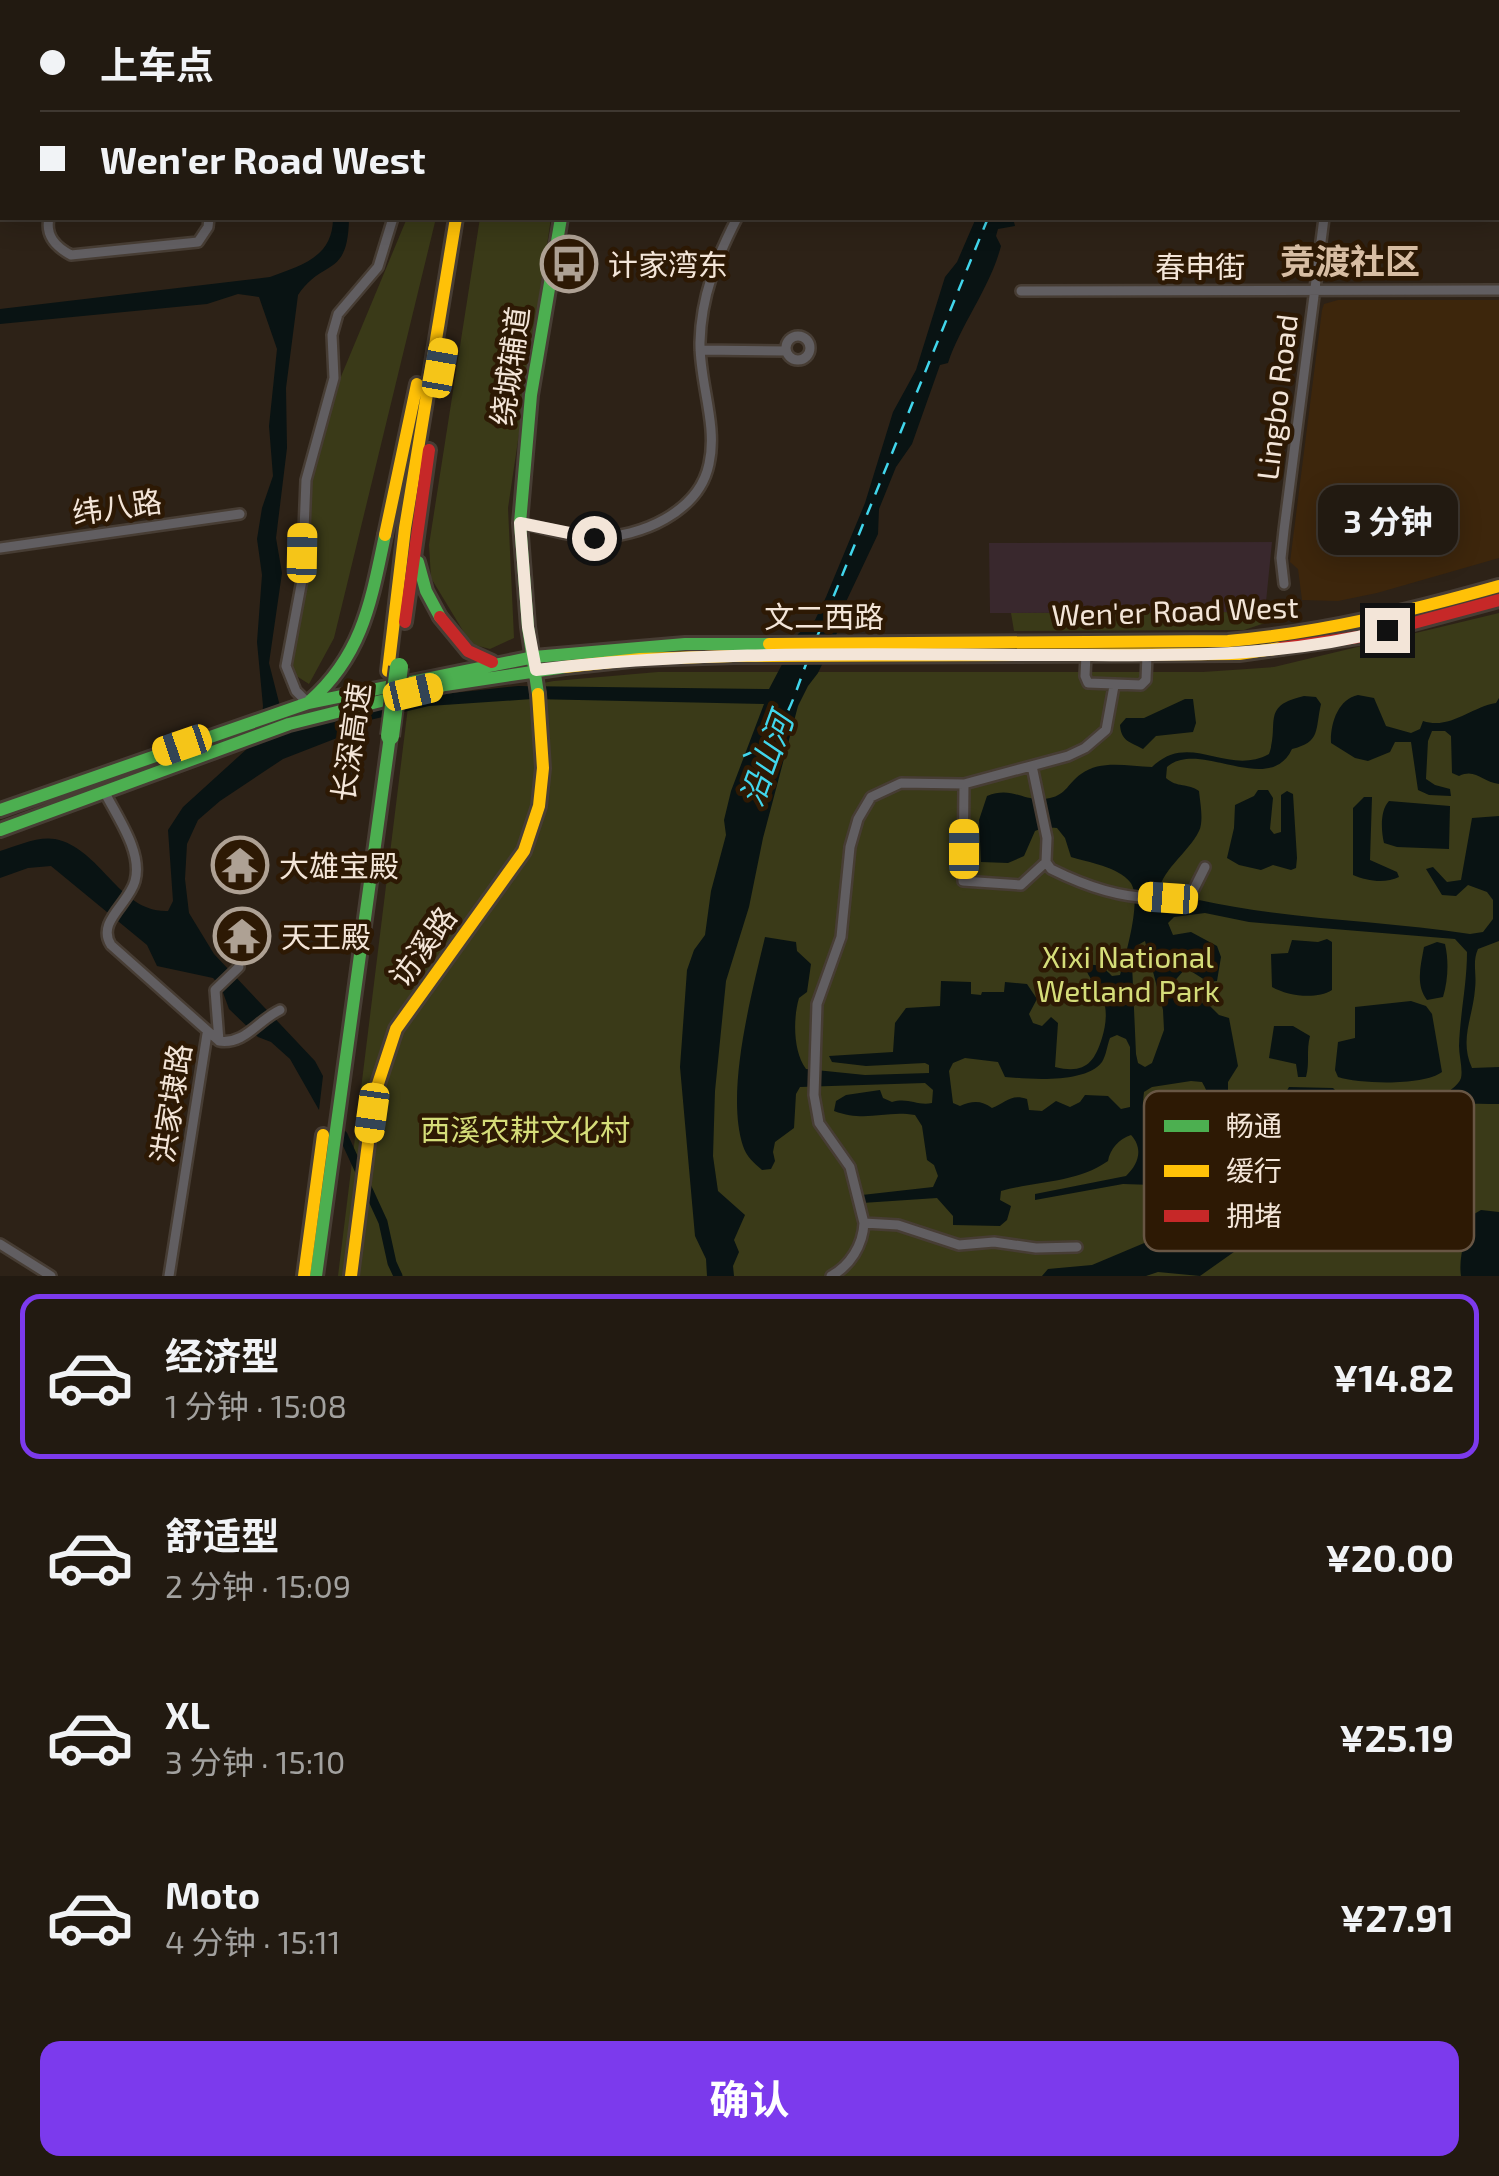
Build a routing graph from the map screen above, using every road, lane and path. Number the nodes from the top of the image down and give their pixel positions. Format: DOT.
graph roads {
  1 [pos="48,220"];
  2 [pos="208,220"];
  3 [pos="392,220"];
  4 [pos="456,220"];
  5 [pos="467,220"];
  6 [pos="561,220"];
  7 [pos="736,220"];
  8 [pos="1324,220"];
  9 [pos="443,282"];
  10 [pos="1499,290"];
  11 [pos="1316,291"];
  12 [pos="1021,292"];
  13 [pos="700,350"];
  14 [pos="786,351"];
  15 [pos="240,514"];
  16 [pos="520,523"];
  17 [pos="0,548"];
  18 [pos="415,553"];
  19 [pos="1284,584"];
  20 [pos="1499,586"];
  21 [pos="1499,600"];
  22 [pos="905,650"];
  23 [pos="1086,655"];
  24 [pos="1147,655"];
  25 [pos="500,664"];
  26 [pos="393,669"];
  27 [pos="536,669"];
  28 [pos="1114,686"];
  29 [pos="308,703"];
  30 [pos="286,717"];
  31 [pos="245,731"];
  32 [pos="384,737"];
  33 [pos="1032,766"];
  34 [pos="964,784"];
  35 [pos="104,791"];
  36 [pos="0,810"];
  37 [pos="0,830"];
  38 [pos="1046,862"];
  39 [pos="1205,866"];
  40 [pos="236,969"];
  41 [pos="276,1012"];
  42 [pos="207,1034"];
  43 [pos="218,1041"];
  44 [pos="864,1223"];
  45 [pos="0,1244"];
  46 [pos="1077,1247"];
  47 [pos="52,1276"];
  48 [pos="169,1276"];
  49 [pos="304,1276"];
  50 [pos="316,1276"];
  51 [pos="351,1276"];
  52 [pos="830,1276"];
  1 -- 2 [label="street"];
  3 -- 29 [label="street"];
  4 -- 9 [label="main road, 长深高速"];
  5 -- 18 [label="main road, 长深高速"];
  6 -- 16 [label="main road, 绕城辅道"];
  7 -- 13 [label="street"];
  8 -- 11 [label="street, Lingbo Road"];
  9 -- 26 [label="main road, 长深高速"];
  9 -- 29 [label="main road"];
  10 -- 11 [label="street, 春申街"];
  11 -- 12 [label="street, 春申街"];
  11 -- 19 [label="street, Lingbo Road"];
  13 -- 14 [label="street"];
  13 -- 16 [label="street"];
  15 -- 17 [label="street, 纬八路"];
  16 -- 27 [label="main road, 绕城辅道"];
  18 -- 25 [label="main road"];
  18 -- 26 [label="main road, 长深高速"];
  20 -- 22 [label="main road, Wen'er Road West"];
  21 -- 24 [label="main road, Wen'er Road West"];
  22 -- 23 [label="main road, Wen'er Road West"];
  22 -- 27 [label="main road, 文二西路"];
  23 -- 24 [label="main road, Wen'er Road West"];
  23 -- 28 [label="street"];
  24 -- 28 [label="street"];
  25 -- 27 [label="main road"];
  25 -- 29 [label="main road"];
  26 -- 32 [label="main road, 长深高速, bridge"];
  27 -- 30 [label="main road"];
  27 -- 51 [label="main road, 访溪路"];
  28 -- 33 [label="street"];
  29 -- 30 [label="main road"];
  30 -- 31 [label="main road"];
  31 -- 35 [label="main road"];
  31 -- 36 [label="main road"];
  32 -- 49 [label="main road, 长深高速"];
  32 -- 50 [label="main road, 长深高速"];
  33 -- 34 [label="street"];
  33 -- 38 [label="street"];
  34 -- 38 [label="street"];
  34 -- 44 [label="street"];
  35 -- 37 [label="main road"];
  35 -- 42 [label="street, 洪家埭路"];
  38 -- 39 [label="street"];
  40 -- 43 [label="street"];
  41 -- 43 [label="street"];
  42 -- 43 [label="street"];
  42 -- 48 [label="street, 洪家埭路"];
  44 -- 46 [label="street"];
  44 -- 52 [label="street"];
  45 -- 47 [label="street"];
}
